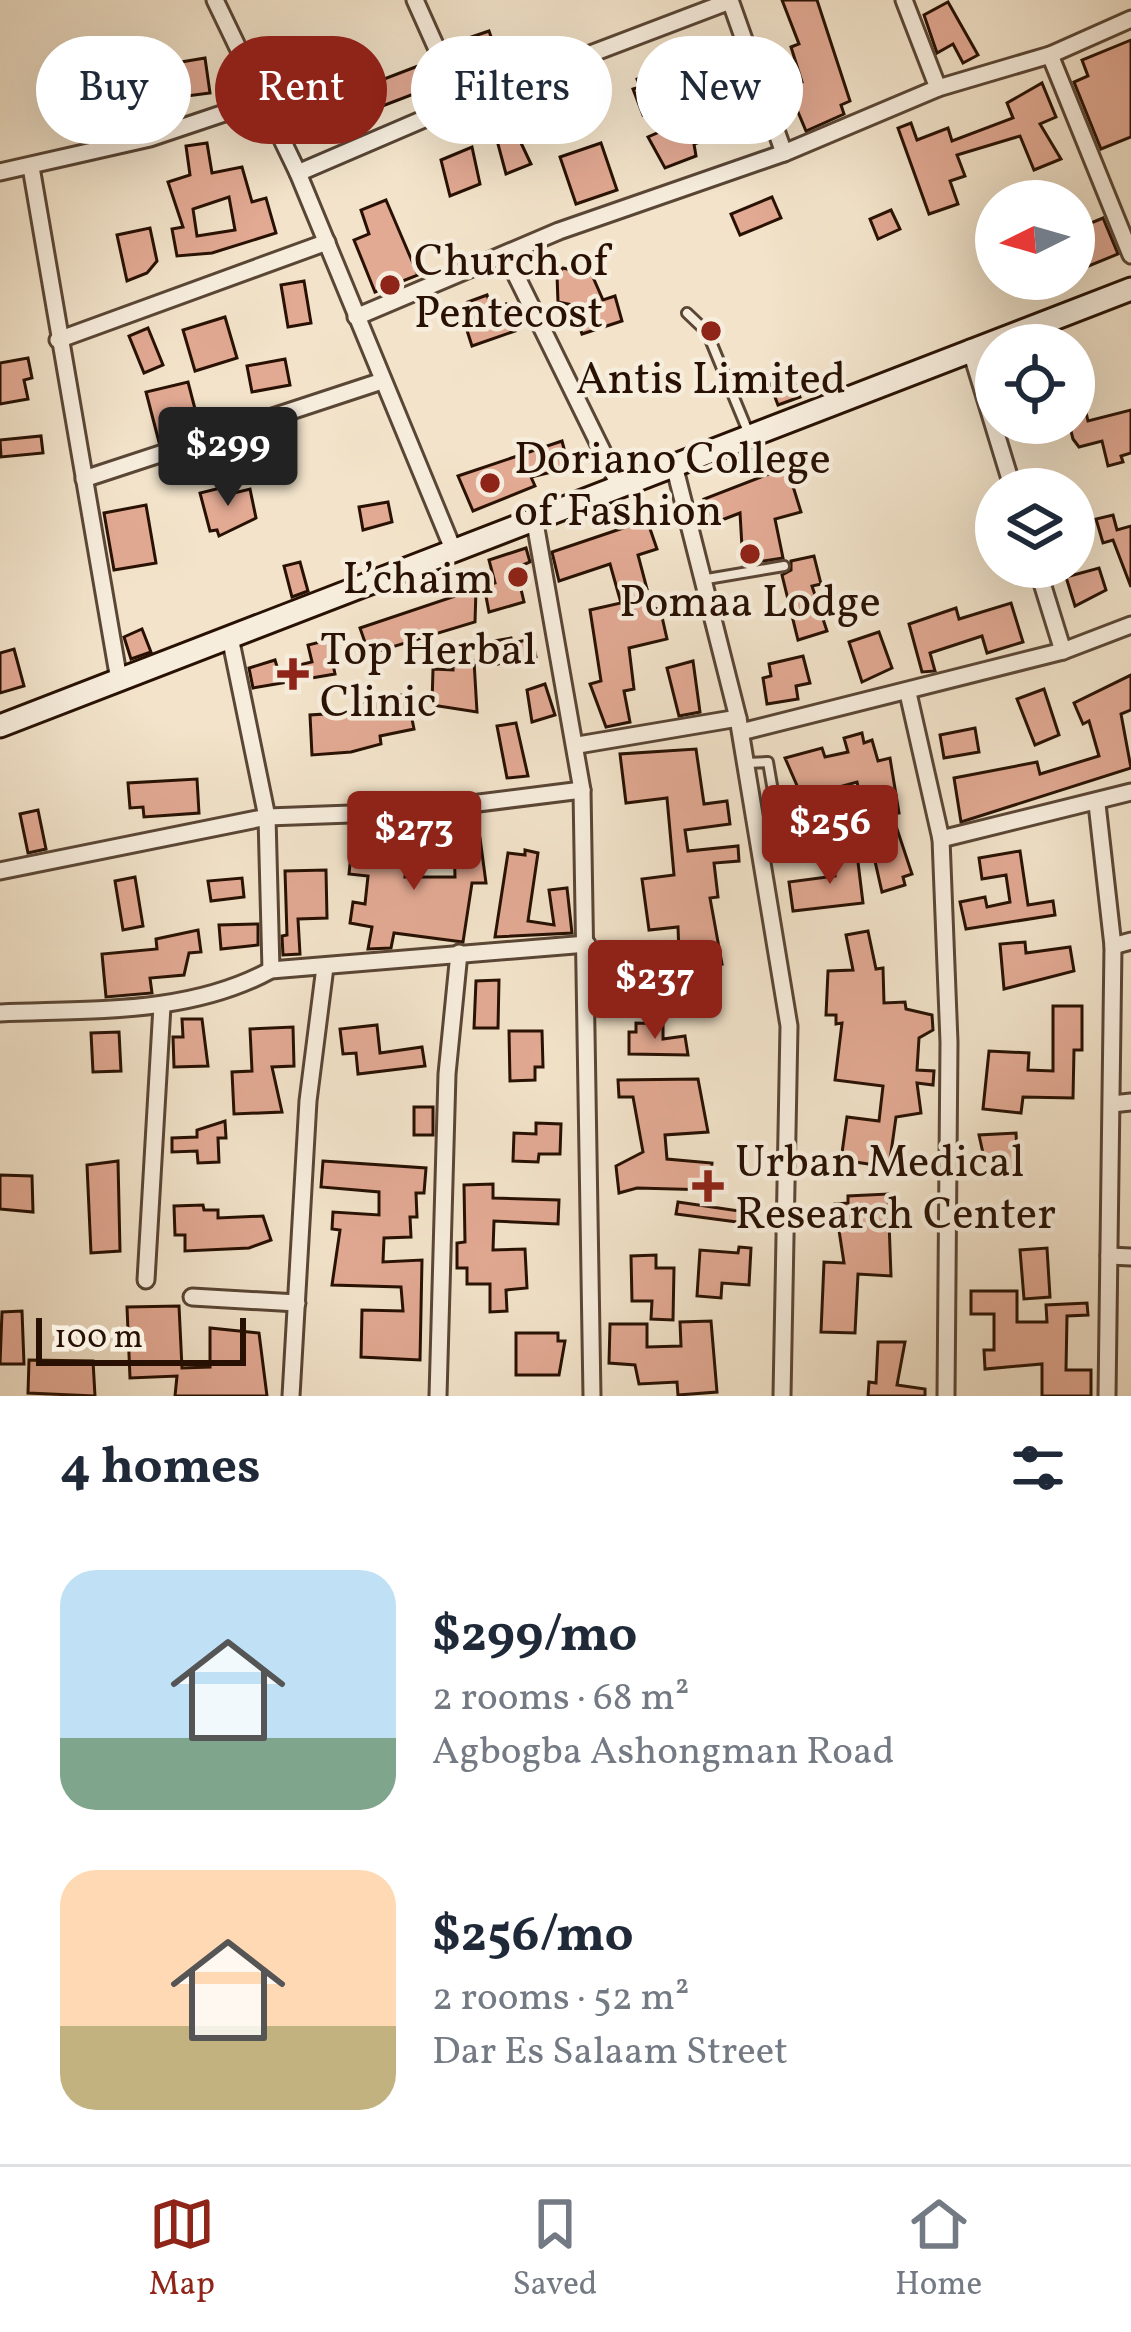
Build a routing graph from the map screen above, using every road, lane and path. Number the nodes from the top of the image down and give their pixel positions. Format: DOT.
graph roads {
  1 [pos="215,0"];
  2 [pos="415,0"];
  3 [pos="904,0"];
  4 [pos="730,1"];
  5 [pos="1131,19"];
  6 [pos="232,36"];
  7 [pos="431,36"];
  8 [pos="612,46"];
  9 [pos="1050,55"];
  10 [pos="938,88"];
  11 [pos="215,116"];
  12 [pos="411,124"];
  13 [pos="284,144"];
  14 [pos="784,153"];
  15 [pos="31,167"];
  16 [pos="0,172"];
  17 [pos="298,173"];
  18 [pos="327,242"];
  19 [pos="1131,255"];
  20 [pos="507,256"];
  21 [pos="1131,289"];
  22 [pos="687,313"];
  23 [pos="356,317"];
  24 [pos="58,340"];
  25 [pos="970,348"];
  26 [pos="382,381"];
  27 [pos="750,435"];
  28 [pos="674,465"];
  29 [pos="1007,468"];
  30 [pos="84,479"];
  31 [pos="620,484"];
  32 [pos="534,517"];
  33 [pos="453,549"];
  34 [pos="784,566"];
  35 [pos="707,579"];
  36 [pos="1044,588"];
  37 [pos="1131,625"];
  38 [pos="230,637"];
  39 [pos="1063,651"];
  40 [pos="119,680"];
  41 [pos="908,693"];
  42 [pos="739,725"];
  43 [pos="0,726"];
  44 [pos="578,745"];
  45 [pos="746,763"];
  46 [pos="582,790"];
  47 [pos="1131,792"];
  48 [pos="774,796"];
  49 [pos="1097,804"];
  50 [pos="267,817"];
  51 [pos="941,839"];
  52 [pos="0,871"];
  53 [pos="1131,941"];
  54 [pos="587,944"];
  55 [pos="1114,946"];
  56 [pos="459,953"];
  57 [pos="325,967"];
  58 [pos="271,970"];
  59 [pos="161,1006"];
  60 [pos="0,1013"];
  61 [pos="1131,1102"];
  62 [pos="1112,1104"];
  63 [pos="1109,1256"];
  64 [pos="1131,1257"];
  65 [pos="146,1280"];
  66 [pos="192,1297"];
  67 [pos="297,1303"];
  68 [pos="291,1396"];
  69 [pos="438,1396"];
  70 [pos="592,1396"];
  71 [pos="782,1396"];
  72 [pos="946,1396"];
  73 [pos="1107,1396"];
  1 -- 6 [label="street"];
  2 -- 7 [label="street"];
  3 -- 10 [label="street"];
  4 -- 8 [label="street"];
  4 -- 14 [label="street"];
  5 -- 9 [label="street"];
  9 -- 10 [label="street"];
  9 -- 19 [label="street"];
  10 -- 14 [label="street"];
  11 -- 15 [label="street"];
  12 -- 17 [label="street"];
  13 -- 17 [label="street"];
  14 -- 20 [label="street"];
  15 -- 16 [label="street"];
  15 -- 24 [label="street"];
  17 -- 18 [label="street"];
  18 -- 23 [label="street"];
  18 -- 24 [label="street"];
  20 -- 23 [label="street"];
  20 -- 31 [label="street"];
  21 -- 25 [label="street"];
  22 -- 27 [label="lane"];
  23 -- 26 [label="street"];
  24 -- 30 [label="street"];
  25 -- 27 [label="street"];
  25 -- 29 [label="street"];
  26 -- 30 [label="street"];
  26 -- 33 [label="street"];
  27 -- 28 [label="street"];
  28 -- 31 [label="street"];
  28 -- 35 [label="street"];
  30 -- 40 [label="street"];
  31 -- 32 [label="street"];
  32 -- 33 [label="street"];
  32 -- 44 [label="street"];
  33 -- 38 [label="street"];
  34 -- 35 [label="lane"];
  35 -- 42 [label="street"];
  36 -- 39 [label="street"];
  37 -- 39 [label="street"];
  38 -- 40 [label="street"];
  38 -- 50 [label="street"];
  39 -- 41 [label="street"];
  40 -- 43 [label="street"];
  41 -- 42 [label="street"];
  41 -- 51 [label="street"];
  42 -- 44 [label="street"];
  42 -- 45 [label="street"];
  44 -- 46 [label="street"];
  45 -- 48 [label="lane"];
  45 -- 71 [label="street"];
  46 -- 50 [label="street"];
  46 -- 54 [label="street"];
  47 -- 49 [label="street"];
  49 -- 51 [label="street"];
  49 -- 55 [label="street"];
  50 -- 52 [label="street"];
  50 -- 58 [label="street"];
  51 -- 72 [label="street"];
  53 -- 55 [label="street"];
  54 -- 56 [label="street"];
  54 -- 70 [label="street"];
  55 -- 62 [label="street"];
  56 -- 57 [label="street"];
  56 -- 69 [label="street"];
  57 -- 58 [label="street"];
  57 -- 67 [label="street"];
  58 -- 59 [label="street"];
  59 -- 60 [label="street"];
  59 -- 65 [label="street"];
  61 -- 62 [label="street"];
  62 -- 63 [label="street"];
  63 -- 64 [label="street"];
  63 -- 73 [label="street"];
  66 -- 67 [label="street"];
  67 -- 68 [label="street"];
}
